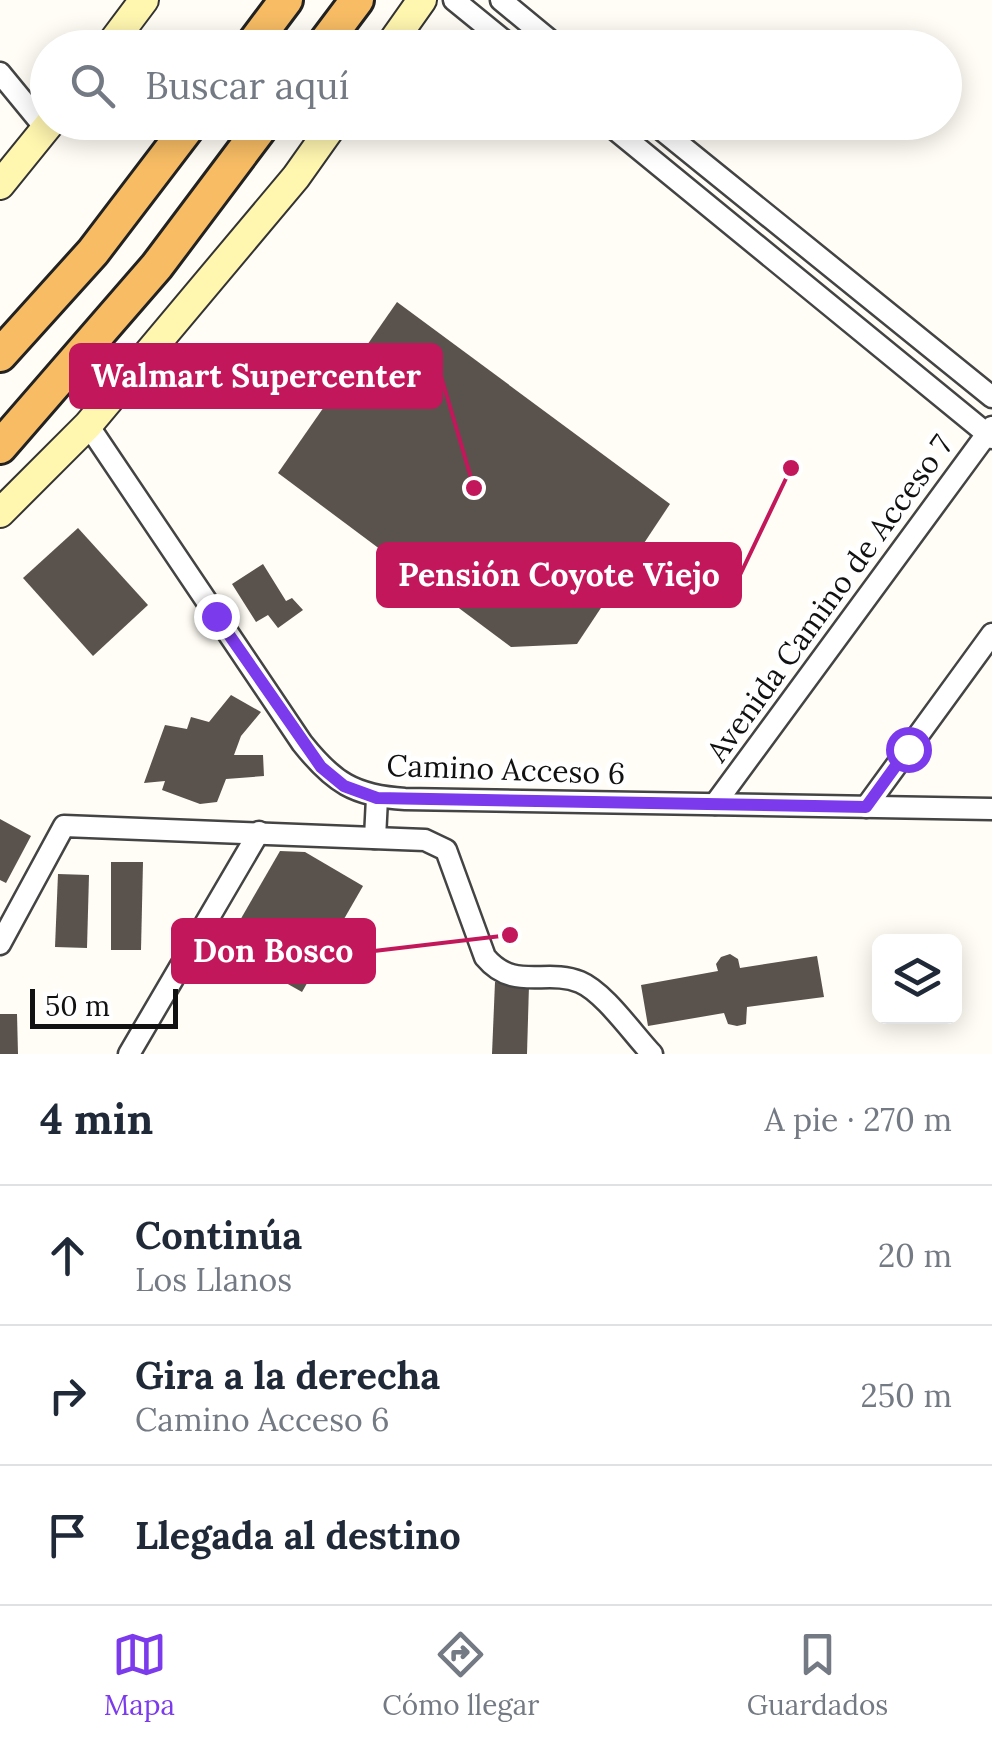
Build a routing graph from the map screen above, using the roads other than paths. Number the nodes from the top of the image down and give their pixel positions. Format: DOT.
graph roads {
  1 [pos="144,0"];
  2 [pos="286,0"];
  3 [pos="357,0"];
  4 [pos="422,0"];
  5 [pos="454,0"];
  6 [pos="501,0"];
  7 [pos="122,30"];
  8 [pos="264,30"];
  9 [pos="334,30"];
  10 [pos="401,30"];
  11 [pos="492,30"];
  12 [pos="533,30"];
  13 [pos="0,73"];
  14 [pos="30,106"];
  15 [pos="37,140"];
  16 [pos="178,140"];
  17 [pos="252,140"];
  18 [pos="322,140"];
  19 [pos="628,140"];
  20 [pos="653,140"];
  21 [pos="673,140"];
  22 [pos="647,156"];
  23 [pos="0,185"];
  24 [pos="772,220"];
  25 [pos="750,240"];
  26 [pos="870,298"];
  27 [pos="850,320"];
  28 [pos="0,354"];
  29 [pos="992,397"];
  30 [pos="88,425"];
  31 [pos="990,433"];
  32 [pos="0,446"];
  33 [pos="0,513"];
  34 [pos="992,634"];
  35 [pos="377,798"];
  36 [pos="715,804"];
  37 [pos="866,807"];
  38 [pos="992,809"];
  39 [pos="259,832"];
  40 [pos="376,838"];
  41 [pos="0,944"];
  42 [pos="129,1054"];
  43 [pos="652,1054"];
  1 -- 7 [label="main road"];
  2 -- 8 [label="highway"];
  3 -- 9 [label="highway"];
  4 -- 10 [label="main road"];
  5 -- 11 [label="street"];
  6 -- 12 [label="street"];
  13 -- 14 [label="street"];
  15 -- 23 [label="main road"];
  16 -- 28 [label="highway"];
  17 -- 32 [label="highway"];
  18 -- 30 [label="main road"];
  19 -- 22 [label="street"];
  20 -- 22 [label="street"];
  21 -- 24 [label="street"];
  22 -- 25 [label="street"];
  24 -- 25 [label="street"];
  24 -- 26 [label="street"];
  25 -- 27 [label="street"];
  26 -- 27 [label="street"];
  26 -- 29 [label="street"];
  27 -- 31 [label="street"];
  30 -- 33 [label="main road"];
  30 -- 35 [label="street, Camino Acceso 6"];
  31 -- 36 [label="street, Avenida Camino de Acceso 7"];
  34 -- 37 [label="street"];
  35 -- 36 [label="street, Camino Acceso 6"];
  35 -- 40 [label="street"];
  36 -- 37 [label="street, Camino Acceso 6"];
  37 -- 38 [label="street, Camino Acceso 6"];
  39 -- 40 [label="street"];
  39 -- 41 [label="street"];
  39 -- 42 [label="street"];
  40 -- 43 [label="street"];
}
